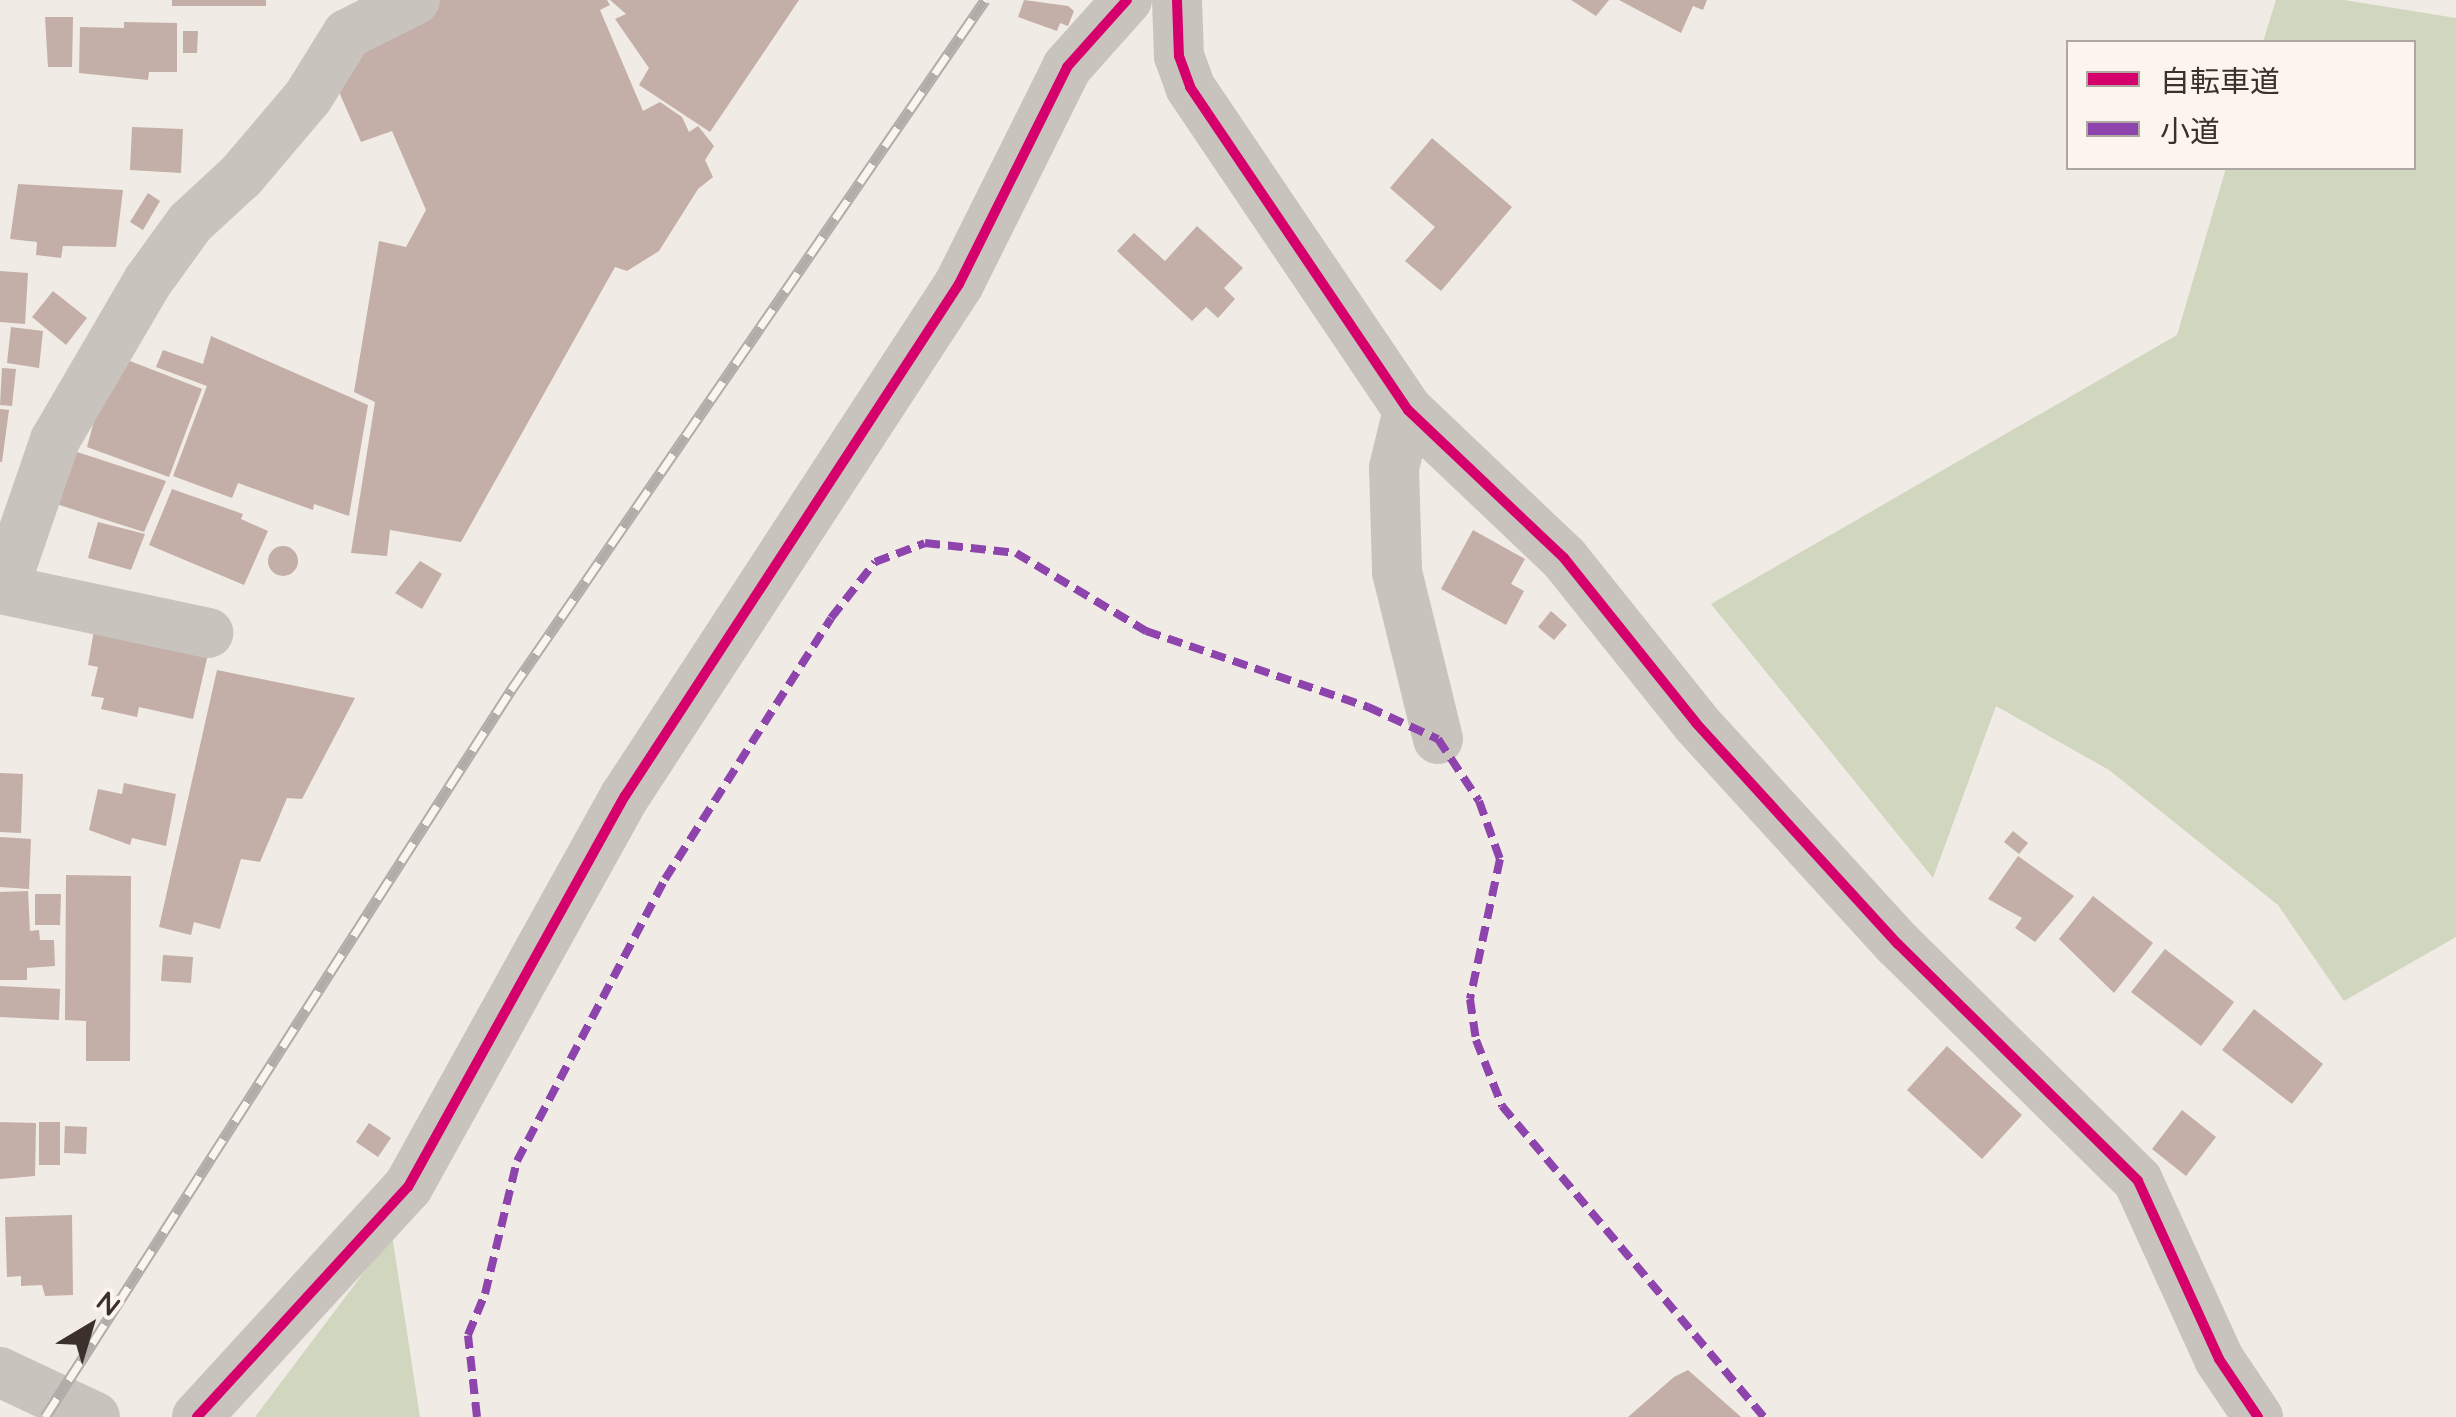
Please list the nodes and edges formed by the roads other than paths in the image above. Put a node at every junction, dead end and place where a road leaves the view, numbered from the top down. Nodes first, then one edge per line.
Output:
1 (415, 0) edge
2 (1128, 0) edge
3 (1177, 0) edge
4 (1408, 410) junction
5 (2, 588) edge
6 (208, 633) dead end
7 (1438, 739) dead end
8 (0, 1372) edge
9 (95, 1417) edge
10 (197, 1417) edge
11 (2258, 1417) edge

1 - 5 street
2 - 10 street
3 - 4 street
4 - 7 street
4 - 11 street
5 - 6 street
8 - 9 street

